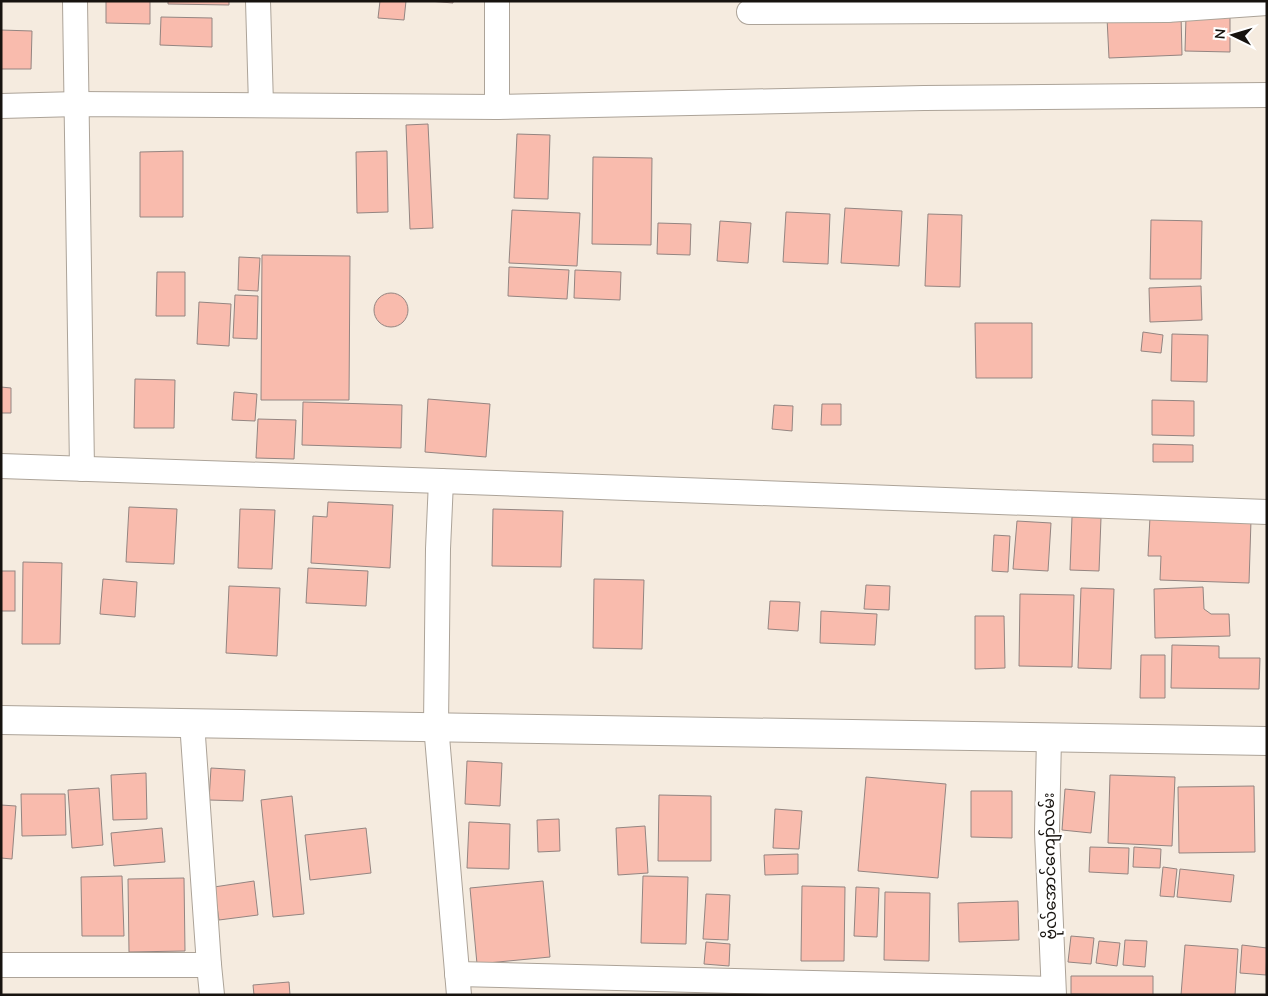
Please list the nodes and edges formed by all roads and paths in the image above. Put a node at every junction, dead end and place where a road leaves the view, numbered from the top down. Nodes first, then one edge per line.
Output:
1 (76, 1) edge
2 (258, 1) edge
3 (497, 1) edge
4 (1267, 3) edge
5 (1167, 6) edge
6 (750, 12) dead end
7 (1267, 95) edge
8 (78, 104) junction
9 (261, 105) junction
10 (1, 106) edge
11 (497, 107) junction
12 (1, 466) edge
13 (82, 469) junction
14 (442, 482) junction
15 (1267, 512) edge
16 (1, 720) edge
17 (192, 722) junction
18 (436, 726) junction
19 (1049, 737) junction
20 (1267, 740) edge
21 (1, 965) edge
22 (209, 965) junction
23 (458, 984) edge
24 (1054, 992) edge
25 (212, 995) edge

1 - 8 street
2 - 9 street
3 - 11 street
4 - 5 street
5 - 6 street
7 - 11 street
8 - 9 street
8 - 10 street
8 - 13 street
9 - 11 street
12 - 13 street
13 - 14 street
14 - 15 street
14 - 18 street
16 - 17 street
17 - 18 street
17 - 22 street
18 - 19 street
18 - 23 street
19 - 20 street
19 - 24 street, ဗိုလ်အောင်ကျော်လမ်း
21 - 22 street
22 - 25 street
23 - 24 street

